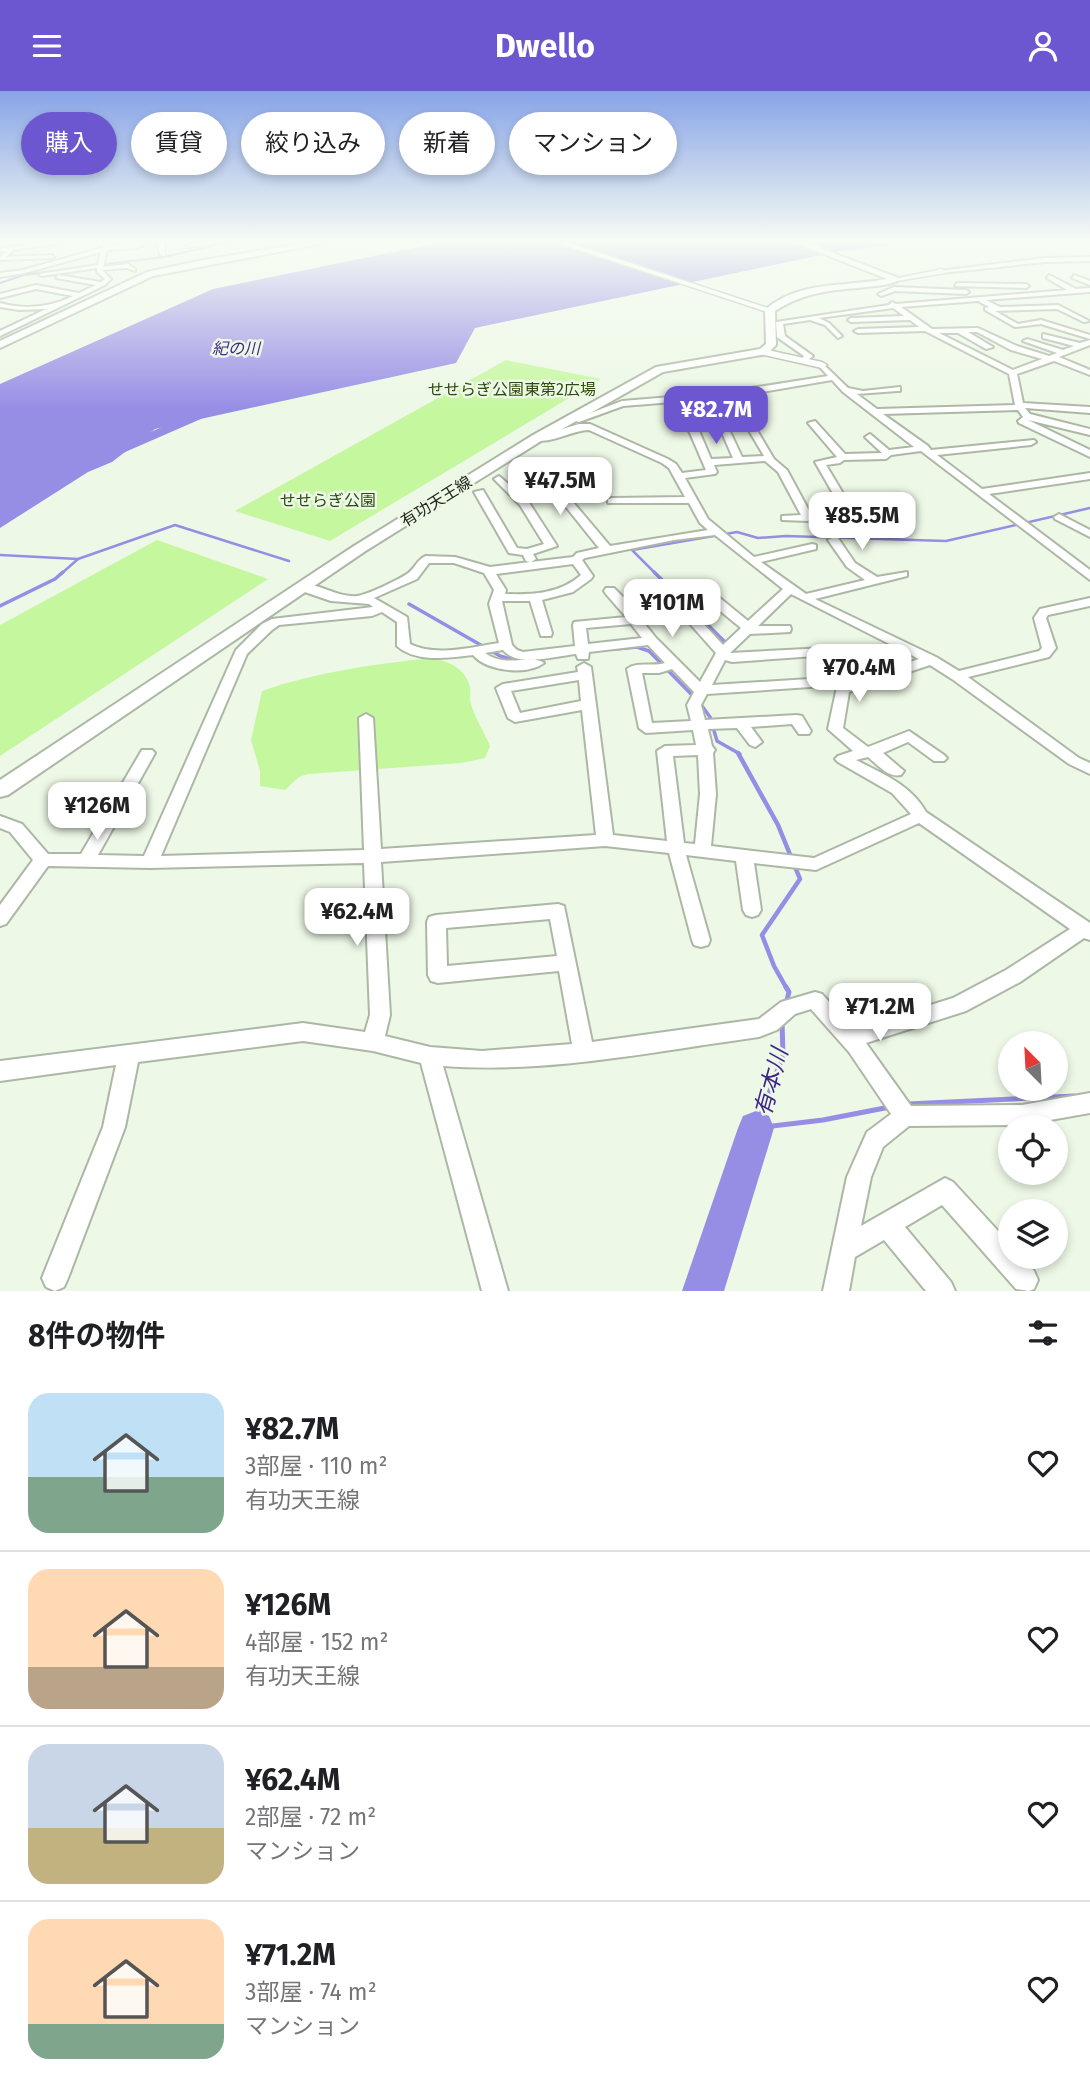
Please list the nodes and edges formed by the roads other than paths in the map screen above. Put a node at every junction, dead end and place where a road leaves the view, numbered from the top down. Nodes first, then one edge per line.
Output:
1 (71, 298) edge
2 (85, 298) edge
3 (87, 298) edge
4 (729, 298) edge
5 (792, 298) edge
6 (900, 298) dead end
7 (989, 298) edge
8 (979, 299) junction
9 (883, 300) junction
10 (962, 300) junction
11 (80, 301) junction
12 (874, 303) dead end
13 (0, 305) edge
14 (895, 306) junction
15 (56, 307) junction
16 (1014, 308) junction
17 (1036, 308) junction
18 (763, 309) junction
19 (999, 309) junction
20 (43, 315) junction
21 (810, 317) junction
22 (910, 318) junction
23 (1060, 319) dead end
24 (851, 320) dead end
25 (979, 320) dead end
26 (1086, 321) dead end
27 (1041, 322) junction
28 (0, 325) edge
29 (15, 326) junction
30 (1017, 326) junction
31 (1004, 327) dead end
32 (959, 328) junction
33 (927, 330) junction
34 (1090, 330) edge
35 (858, 331) dead end
36 (1073, 331) junction
37 (0, 334) edge
38 (1046, 336) dead end
39 (838, 337) dead end
40 (1090, 337) edge
41 (12, 339) junction
42 (1012, 339) dead end
43 (1027, 341) dead end
44 (1086, 344) edge
45 (0, 345) edge
46 (989, 347) dead end
47 (763, 352) junction
48 (1065, 353) junction
49 (1053, 358) junction
50 (804, 361) junction
51 (822, 365) joint
52 (1090, 365) edge
53 (1075, 366) junction
54 (1013, 373) junction
55 (1090, 373) edge
56 (833, 378) junction
57 (897, 389) dead end
58 (846, 390) junction
59 (877, 397) dead end
60 (675, 399) junction
61 (1020, 406) junction
62 (1090, 410) edge
63 (893, 411) junction
64 (742, 412) dead end
65 (876, 412) junction
66 (1027, 416) junction
67 (720, 419) dead end
68 (576, 420) dead end
69 (812, 423) dead end
70 (1090, 432) edge
71 (870, 437) dead end
72 (537, 438) junction
73 (1031, 442) dead end
74 (928, 451) junction
75 (887, 453) junction
76 (1090, 454) edge
77 (842, 457) junction
78 (768, 460) junction
79 (739, 461) junction
80 (709, 463) junction
81 (537, 464) dead end
82 (677, 476) junction
83 (1090, 476) edge
84 (499, 479) dead end
85 (479, 492) dead end
86 (981, 492) junction
87 (690, 500) junction
88 (612, 501) dead end
89 (1059, 517) dead end
90 (786, 519) dead end
91 (717, 534) junction
92 (1090, 534) edge
93 (862, 535) dead end
94 (834, 540) dead end
95 (812, 547) dead end
96 (607, 550) junction
97 (527, 552) junction
98 (576, 560) junction
99 (752, 561) junction
100 (533, 565) junction
101 (489, 571) junction
102 (904, 574) dead end
103 (1090, 576) edge
104 (875, 581) junction
105 (303, 587) junction
106 (701, 588) dead end
107 (790, 589) junction
108 (610, 591) dead end
109 (663, 592) dead end
110 (534, 596) junction
111 (497, 597) junction
112 (361, 599) junction
113 (804, 599) junction
114 (620, 601) junction
115 (1090, 602) edge
116 (382, 608) junction
117 (687, 613) dead end
118 (634, 619) junction
119 (747, 628) junction
120 (785, 628) dead end
121 (546, 633) dead end
122 (651, 641) junction
123 (501, 646) junction
124 (477, 649) junction
125 (727, 652) junction
126 (825, 652) dead end
127 (582, 653) junction
128 (931, 660) junction
129 (667, 666) junction
130 (585, 675) junction
131 (957, 676) junction
132 (825, 682) dead end
133 (702, 694) junction
134 (589, 705) junction
135 (366, 718) dead end
136 (741, 723) junction
137 (708, 725) junction
138 (804, 731) dead end
139 (755, 742) dead end
140 (707, 750) junction
141 (868, 752) junction
142 (147, 754) dead end
143 (939, 758) dead end
144 (1090, 769) edge
145 (896, 771) dead end
146 (0, 790) edge
147 (920, 816) junction
148 (0, 822) edge
149 (605, 840) junction
150 (676, 849) junction
151 (702, 852) junction
152 (744, 856) junction
153 (372, 857) junction
154 (43, 860) junction
155 (86, 861) junction
156 (150, 862) junction
157 (751, 910) dead end
158 (0, 919) edge
159 (1087, 931) edge
160 (701, 940) dead end
161 (567, 963) junction
162 (850, 1039) junction
163 (373, 1042) junction
164 (584, 1052) junction
165 (129, 1055) junction
166 (430, 1056) junction
167 (0, 1071) edge
168 (1090, 1103) edge
169 (905, 1116) junction
170 (887, 1224) junction
171 (844, 1250) junction
172 (55, 1278) dead end
173 (1025, 1280) dead end
174 (495, 1291) edge
175 (836, 1291) edge
176 (942, 1291) edge

1 - 11 street
2 - 11 street
3 - 11 main road
4 - 18 street
5 - 18 main road
6 - 10 street
7 - 8 street
8 - 10 street
8 - 19 street
9 - 12 street
9 - 14 street
9 - 21 street
10 - 14 street
11 - 15 street
11 - 20 street
11 - 41 main road
13 - 15 street
14 - 22 street
15 - 20 street
16 - 17 street
16 - 19 street
16 - 27 street
17 - 23 street
17 - 26 street
18 - 47 main road
19 - 30 street
20 - 29 street
20 - 41 street
21 - 39 street
21 - 50 street
22 - 24 street
22 - 33 street
25 - 42 street
27 - 30 street
27 - 36 street
28 - 29 street
29 - 37 street
30 - 31 street
32 - 33 street
32 - 46 street
32 - 49 street
33 - 35 street
33 - 54 street
34 - 36 street
36 - 40 street
38 - 44 street
41 - 45 main road
43 - 48 street
44 - 48 street
47 - 50 street
47 - 72 main road, 有功天王線
48 - 49 street
49 - 53 street
49 - 54 street
50 - 51 street
51 - 56 street
52 - 53 street
53 - 55 street
54 - 61 street
56 - 58 street
56 - 60 street
57 - 58 street
58 - 65 street
59 - 63 street
60 - 68 street
60 - 80 street
61 - 62 street
61 - 63 street
61 - 66 street
63 - 65 street
64 - 78 street
65 - 74 street
66 - 70 street
66 - 76 street
67 - 79 street
69 - 77 street
71 - 75 street
72 - 82 street
72 - 105 main road, 有功天王線
73 - 74 street
74 - 75 street
74 - 86 street
75 - 77 street
77 - 93 street
78 - 79 street
78 - 90 street
79 - 80 street
80 - 82 street
81 - 96 street
82 - 87 street
83 - 86 street
84 - 97 street
85 - 97 street
86 - 103 street
87 - 88 street
87 - 91 street
89 - 92 street
91 - 96 street
91 - 99 street
94 - 104 street
95 - 99 street
96 - 98 street
97 - 100 street
98 - 100 street
98 - 110 street
99 - 107 street
100 - 101 street
101 - 111 street
101 - 112 street
102 - 104 street
104 - 113 street
105 - 112 street
105 - 146 main road, 有功天王線
106 - 119 street
107 - 113 street
107 - 119 street
108 - 114 street
109 - 114 street
110 - 111 street
110 - 121 street
111 - 123 street
112 - 116 street
113 - 128 street
114 - 118 street
115 - 131 street
116 - 124 street
116 - 156 street
117 - 125 street
118 - 122 street
118 - 127 street
119 - 120 street
119 - 125 street
122 - 127 street
122 - 129 street
123 - 124 street
123 - 127 street
124 - 127 street
125 - 126 street
125 - 133 street
127 - 130 street
128 - 131 street
128 - 141 street
129 - 133 street
129 - 137 street
130 - 134 street
130 - 134 street
131 - 144 street
132 - 133 street
133 - 137 street
134 - 149 street
135 - 153 street
136 - 137 street
136 - 138 street
136 - 139 street
137 - 140 street
140 - 150 street
140 - 151 street
141 - 143 street
141 - 145 street
141 - 147 street
142 - 155 street
147 - 152 street
147 - 159 street
148 - 154 street
149 - 150 street
149 - 153 street
150 - 151 street
150 - 160 street
151 - 152 street
152 - 157 street
153 - 156 street
153 - 163 street
154 - 155 street
154 - 158 street
155 - 156 street
159 - 162 street
161 - 161 street
161 - 164 street
162 - 164 street
162 - 169 street
163 - 165 street
163 - 166 street
164 - 166 street
165 - 167 street
165 - 172 street
166 - 174 street
168 - 169 street
169 - 171 street
170 - 171 street
170 - 173 street
170 - 176 street
171 - 175 street

